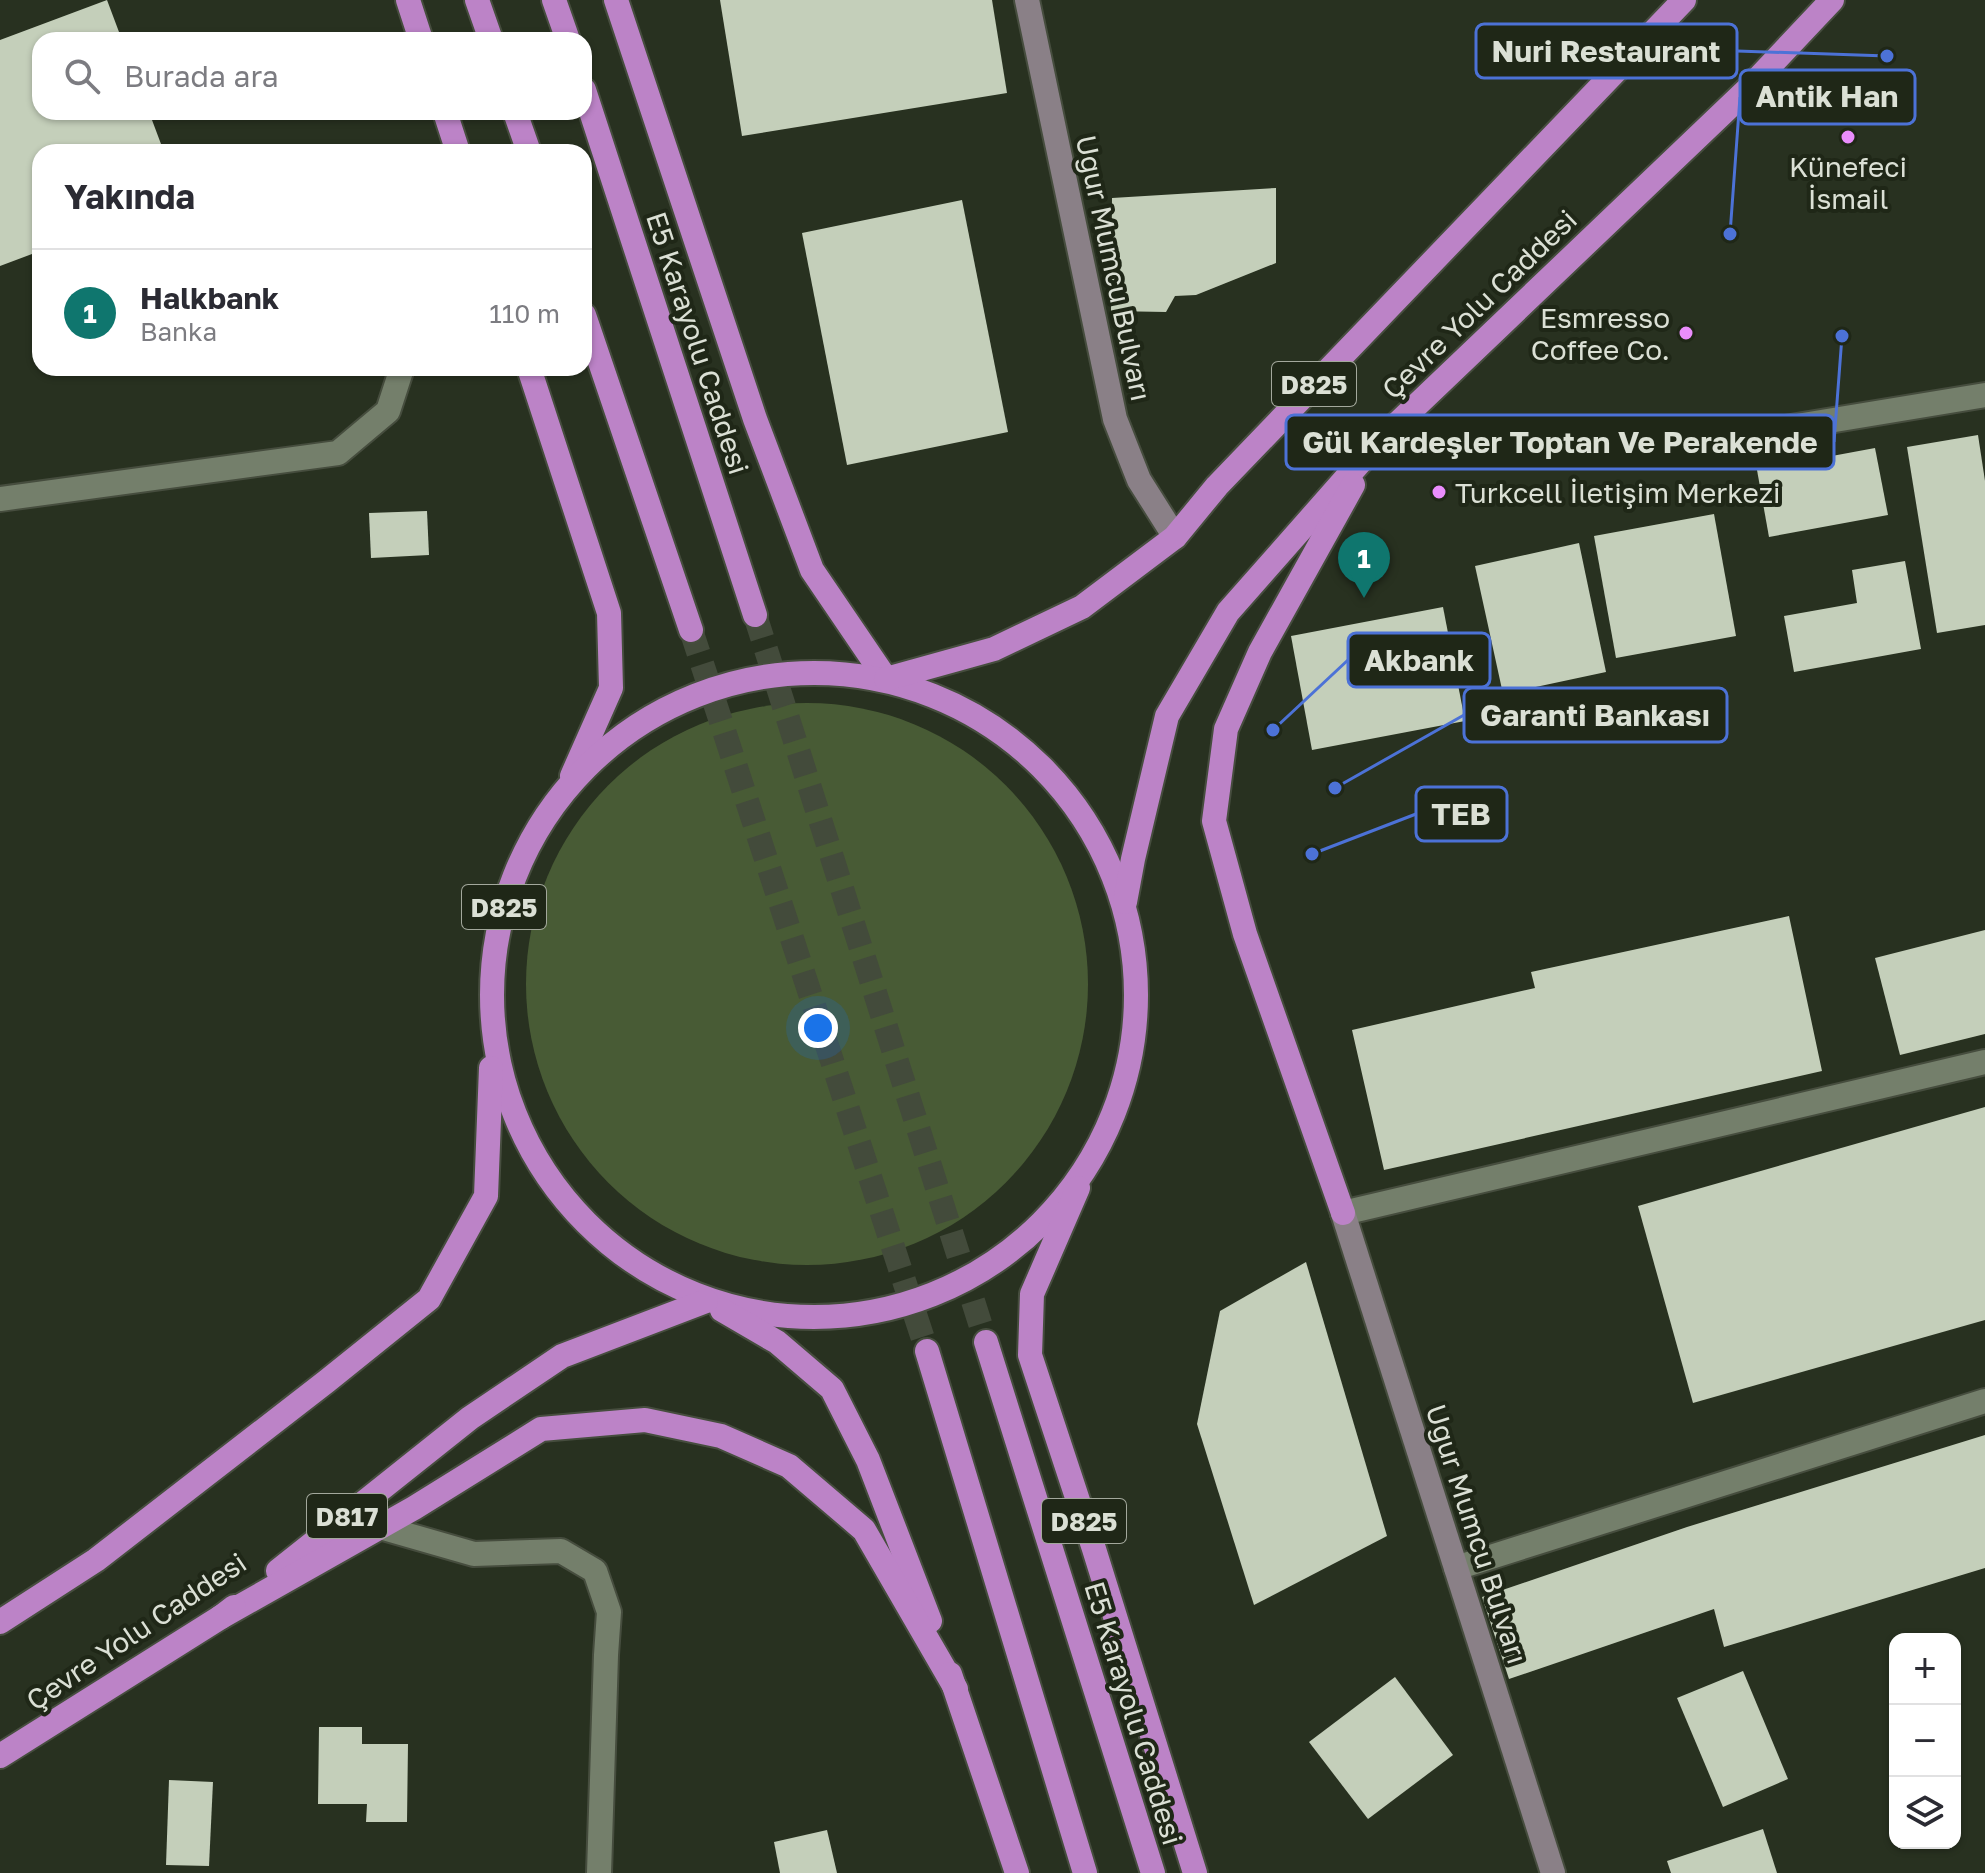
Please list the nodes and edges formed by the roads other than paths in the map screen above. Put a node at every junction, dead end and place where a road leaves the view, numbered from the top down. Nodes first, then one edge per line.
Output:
1 (408, 0) edge
2 (477, 0) edge
3 (554, 0) edge
4 (616, 0) edge
5 (1027, 0) edge
6 (1684, 0) edge
7 (1832, 0) edge
8 (418, 32) edge
9 (488, 32) edge
10 (565, 32) edge
11 (592, 115) edge
12 (448, 120) edge
13 (518, 120) edge
14 (455, 144) edge
15 (526, 144) edge
16 (592, 339) edge
17 (399, 376) edge
18 (532, 376) edge
19 (1985, 395) edge
20 (1377, 443) junction
21 (1671, 447) dead end
22 (0, 499) edge
23 (1175, 537) junction
24 (755, 615) tunnel mouth
25 (691, 630) tunnel mouth
26 (886, 679) junction
27 (565, 790) junction
28 (1125, 902) junction
29 (493, 1029) junction
30 (1985, 1062) edge
31 (1086, 1172) junction
32 (1343, 1213) junction
33 (706, 1301) junction
34 (986, 1342) tunnel mouth
35 (927, 1351) tunnel mouth
36 (1985, 1401) edge
37 (380, 1527) junction
38 (1456, 1568) junction
39 (221, 1617) junction
40 (0, 1622) edge
41 (956, 1689) junction
42 (0, 1756) edge
43 (599, 1873) edge
44 (1017, 1873) edge
45 (1085, 1873) edge
46 (1153, 1873) edge
47 (1195, 1873) edge
48 (1553, 1873) edge

1 - 8 highway
2 - 9 highway
3 - 10 highway
4 - 26 highway
5 - 23 street, Uğur Mumcu Bulvarı
6 - 23 highway, Çevre Yolu Caddesi / D825
7 - 20 highway, Çevre Yolu Caddesi / D825
11 - 24 highway, E5 Karayolu Caddesi
12 - 14 highway
13 - 15 highway
16 - 25 highway
17 - 22 street
18 - 27 highway
19 - 21 street
20 - 28 highway, Çevre Yolu Caddesi / D825
20 - 32 highway
23 - 26 highway, Çevre Yolu Caddesi / D825
26 - 27 highway, D825
26 - 28 highway
27 - 29 highway, D825
28 - 31 highway, D825
29 - 33 highway, D825
29 - 40 highway
30 - 32 street
31 - 33 highway
31 - 47 highway, D825
32 - 38 street, Uğur Mumcu Bulvarı
33 - 39 highway, Çevre Yolu Caddesi / D817
33 - 41 highway, D825
34 - 46 highway, E5 Karayolu Caddesi
35 - 45 highway
36 - 38 street
37 - 39 highway
37 - 41 highway
37 - 43 street
38 - 48 street, Uğur Mumcu Bulvarı
39 - 42 highway, Çevre Yolu Caddesi / D817
41 - 44 highway, D825

